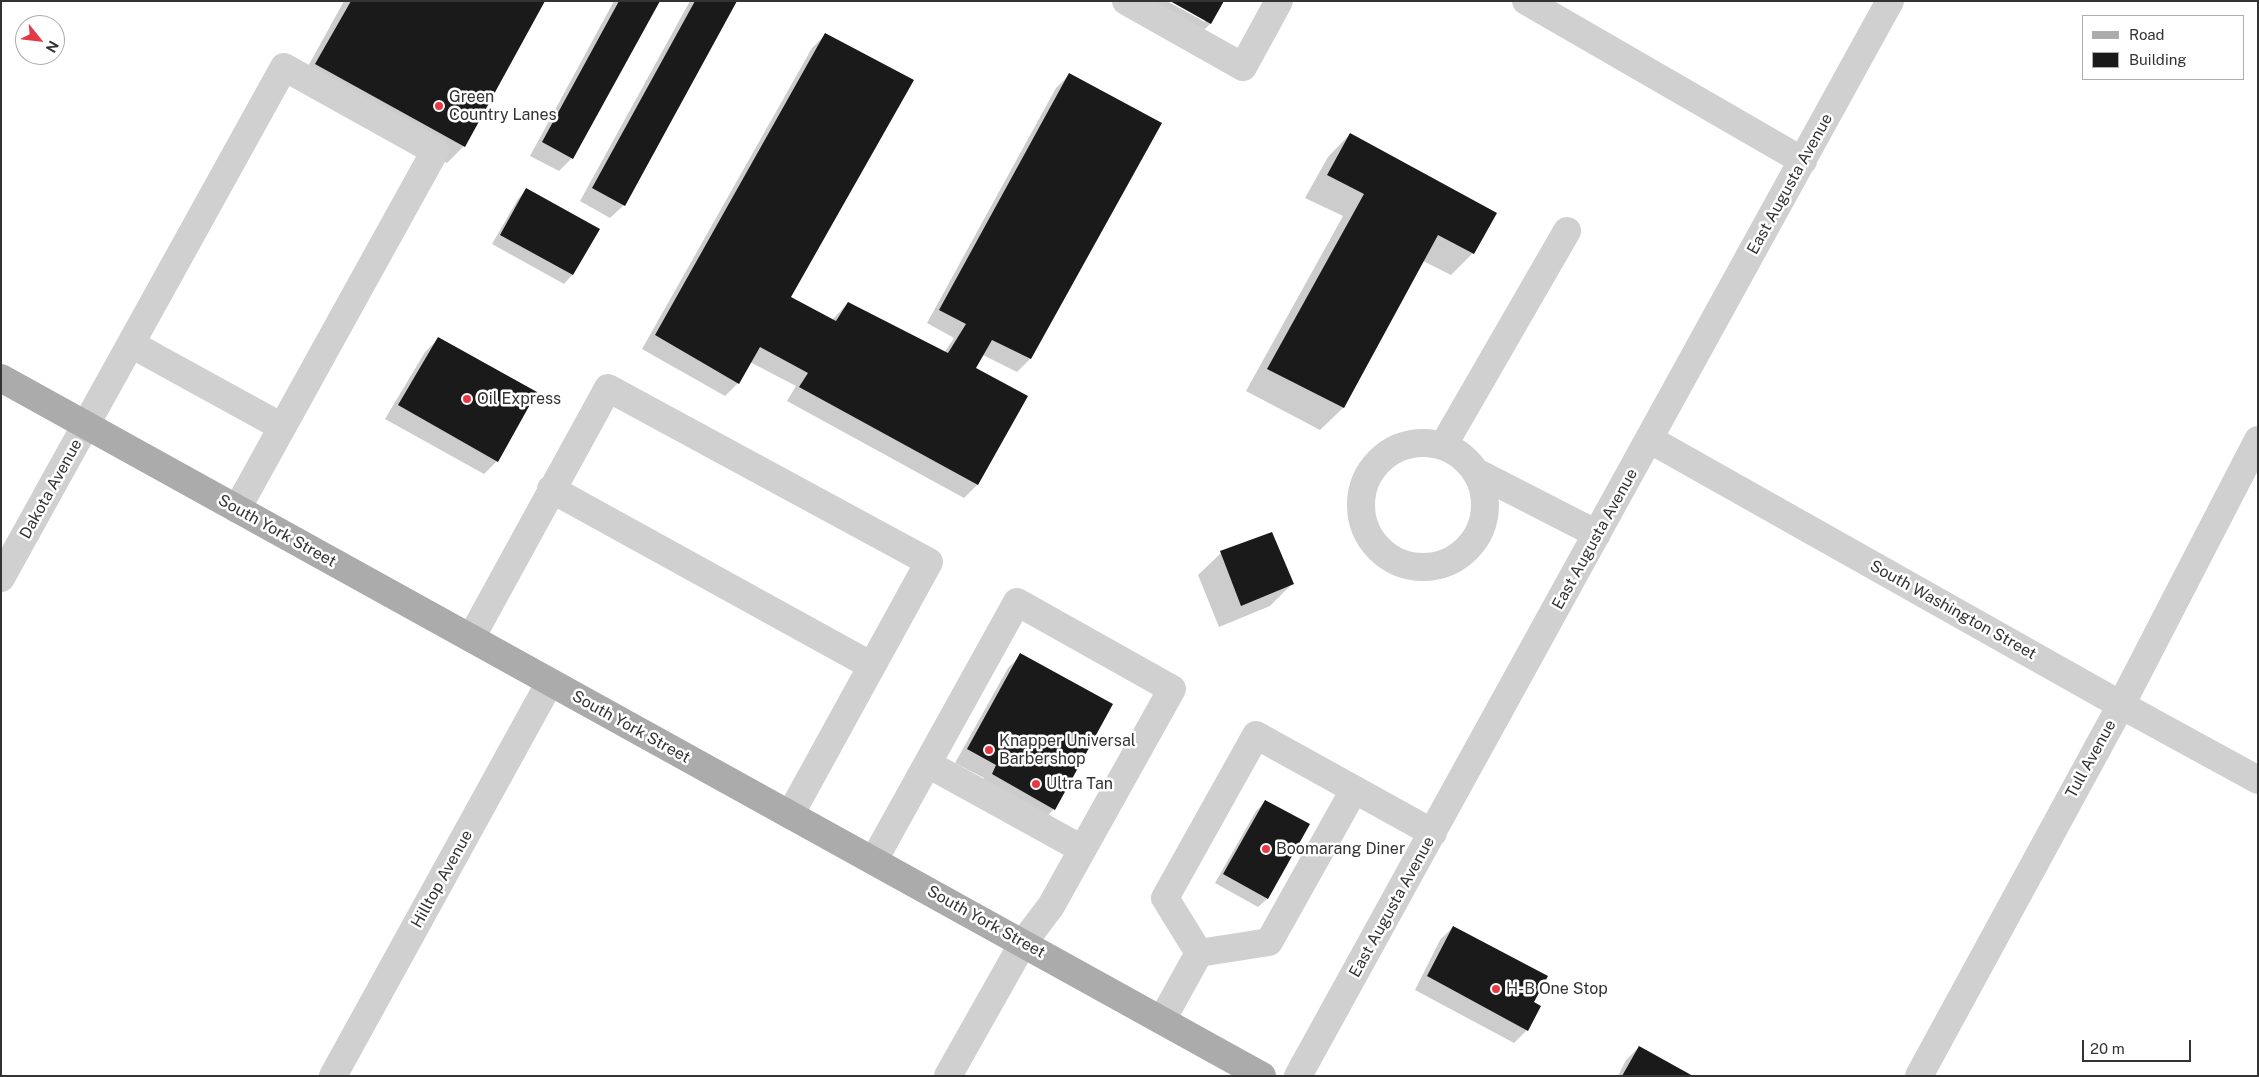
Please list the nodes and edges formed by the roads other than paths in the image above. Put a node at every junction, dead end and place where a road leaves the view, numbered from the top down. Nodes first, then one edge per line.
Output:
1 (1126, 1) edge
2 (1279, 1) edge
3 (1526, 1) edge
4 (1890, 1) edge
5 (1803, 160) junction
6 (1567, 231) dead end
7 (130, 344) junction
8 (1, 378) edge
9 (86, 426) junction
10 (282, 427) junction
11 (1649, 439) junction
12 (2258, 440) edge
13 (1443, 446) junction
14 (1476, 472) junction
15 (551, 489) junction
16 (237, 509) junction
17 (1597, 534) junction
18 (1, 578) edge
19 (471, 638) junction
20 (872, 666) junction
21 (550, 682) junction
22 (2121, 705) junction
23 (928, 764) junction
24 (2258, 780) edge
25 (1354, 790) junction
26 (790, 815) junction
27 (1433, 833) junction
28 (1082, 850) junction
29 (874, 860) junction
30 (1023, 943) junction
31 (1199, 953) junction
32 (1162, 1020) junction
33 (333, 1076) edge
34 (948, 1076) edge
35 (1262, 1076) edge
36 (1298, 1076) edge
37 (1919, 1076) edge

1 - 2 street
3 - 5 street
4 - 5 street, East Augusta Avenue
5 - 11 street, East Augusta Avenue
6 - 13 street
7 - 9 street, Dakota Avenue
7 - 10 street
7 - 10 street, Dakota Avenue
8 - 9 main road, South York Street
9 - 16 main road, South York Street
9 - 18 street, Dakota Avenue
10 - 16 street
11 - 17 street, East Augusta Avenue
11 - 22 street, South Washington Street
12 - 22 street, Tull Avenue
13 - 14 street
13 - 14 street
14 - 17 street
15 - 19 street
15 - 20 street
15 - 20 street
16 - 19 main road, South York Street
17 - 27 street, East Augusta Avenue
19 - 21 main road, South York Street
20 - 26 street
21 - 26 main road, South York Street
21 - 33 street, Hilltop Avenue
22 - 24 street, South Washington Street
22 - 37 street, Tull Avenue
23 - 28 street
23 - 28 street
23 - 29 street
25 - 27 street
25 - 31 street
25 - 31 street
26 - 29 main road, South York Street
27 - 36 street, East Augusta Avenue
28 - 30 street
29 - 30 main road, South York Street
30 - 32 main road, South York Street
30 - 34 street
31 - 32 street
32 - 35 main road, South York Street

